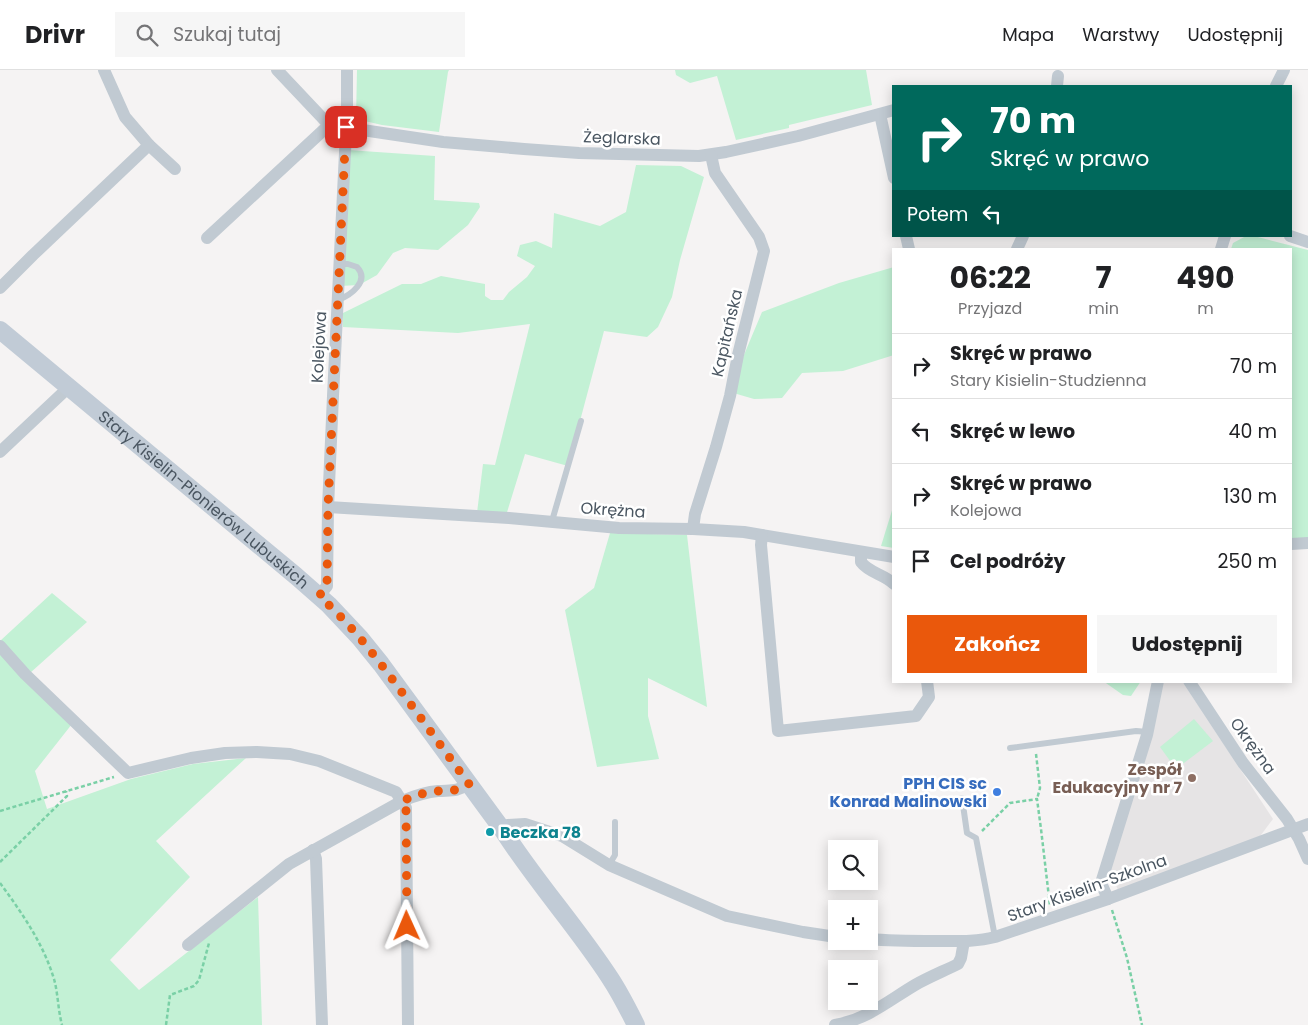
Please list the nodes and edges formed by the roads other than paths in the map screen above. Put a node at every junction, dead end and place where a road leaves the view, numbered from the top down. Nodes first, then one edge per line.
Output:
1 (104, 70) edge
2 (277, 70) edge
3 (347, 70) edge
4 (1284, 70) edge
5 (1276, 85) edge
6 (892, 111) edge
7 (880, 114) junction
8 (329, 125) junction
9 (346, 127) junction
10 (149, 145) junction
11 (711, 155) junction
12 (175, 168) dead end
13 (892, 169) edge
14 (1292, 237) edge
15 (207, 238) dead end
16 (1308, 242) edge
17 (339, 264) junction
18 (0, 288) edge
19 (338, 300) junction
20 (0, 330) edge
21 (69, 388) junction
22 (582, 421) dead end
23 (0, 452) edge
24 (328, 507) junction
25 (552, 521) junction
26 (693, 529) junction
27 (762, 535) junction
28 (1308, 542) edge
29 (1292, 544) edge
30 (861, 552) junction
31 (892, 557) edge
32 (892, 582) edge
33 (319, 596) junction
34 (0, 646) edge
35 (927, 683) edge
36 (1158, 683) edge
37 (1190, 683) edge
38 (1148, 732) junction
39 (1010, 748) dead end
40 (469, 784) junction
41 (962, 798) dead end
42 (402, 801) junction
43 (615, 822) dead end
44 (1308, 824) edge
45 (502, 829) junction
46 (1293, 829) junction
47 (313, 850) junction
48 (1308, 859) edge
49 (609, 865) junction
50 (1108, 899) junction
51 (828, 936) edge
52 (996, 938) junction
53 (878, 940) edge
54 (964, 941) junction
55 (188, 945) dead end
56 (322, 1025) edge
57 (408, 1025) edge
58 (636, 1025) edge
59 (836, 1025) edge

1 - 10 street
2 - 8 street
3 - 9 street, Kolejowa
4 - 5 street
6 - 7 street, Żeglarska
7 - 11 street, Żeglarska
7 - 13 street
8 - 9 street, Żeglarska
8 - 15 street
9 - 11 street, Żeglarska
9 - 17 street, Kolejowa
10 - 12 street
10 - 18 street
11 - 26 street, Kapitańska
14 - 16 street
17 - 19 street, Kolejowa
17 - 19 lane
19 - 24 street, Kolejowa
20 - 21 street, Stary Kisielin-Pionierów Lubuskich
21 - 23 street
21 - 33 street, Stary Kisielin-Pionierów Lubuskich
22 - 25 lane
24 - 25 street, Okrężna
24 - 33 street, Kolejowa
25 - 26 street, Okrężna
26 - 27 street, Okrężna
27 - 30 street, Okrężna
27 - 35 street
28 - 29 street
30 - 31 street, Okrężna
30 - 32 street
33 - 40 street, Stary Kisielin-Pionierów Lubuskich
34 - 42 street
36 - 38 street
37 - 46 street, Okrężna
38 - 39 lane
38 - 50 street
40 - 42 street
40 - 45 street, Stary Kisielin-Pionierów Lubuskich
41 - 52 lane
42 - 47 street
42 - 57 street
43 - 49 lane
44 - 46 street, Stary Kisielin-Szkolna
45 - 49 street
45 - 58 street, Stary Kisielin-Pionierów Lubuskich
46 - 48 street, Okrężna
46 - 50 street, Stary Kisielin-Szkolna
47 - 55 street
47 - 56 street
49 - 51 street
50 - 52 street, Stary Kisielin-Szkolna
52 - 54 street, Stary Kisielin-Szkolna
53 - 54 street, Stary Kisielin-Szkolna
54 - 59 street

